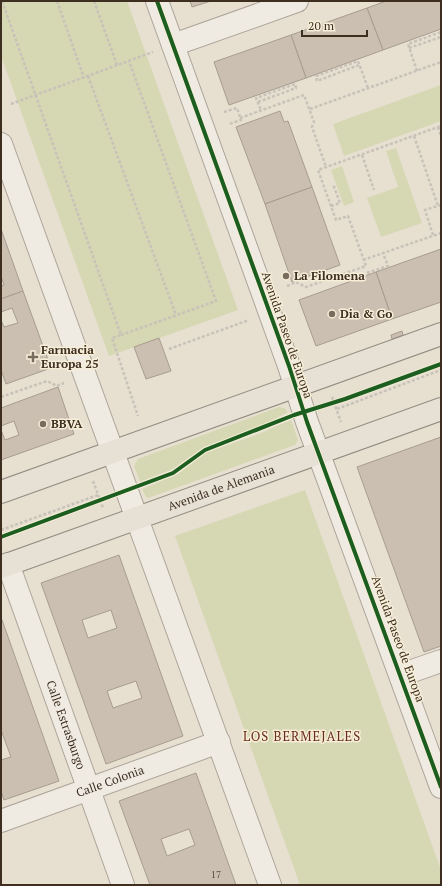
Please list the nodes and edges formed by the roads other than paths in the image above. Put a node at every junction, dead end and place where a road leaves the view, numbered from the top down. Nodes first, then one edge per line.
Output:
1 (157, 1) edge
2 (297, 1) edge
3 (163, 49) junction
4 (1, 144) edge
5 (441, 334) edge
6 (296, 386) junction
7 (441, 409) edge
8 (112, 452) junction
9 (318, 453) junction
10 (1, 492) edge
11 (138, 519) junction
12 (4, 566) edge
13 (441, 661) edge
14 (401, 675) junction
15 (219, 742) junction
16 (441, 787) edge
17 (88, 790) junction
18 (1, 821) edge
19 (123, 885) edge
20 (270, 885) edge

1 - 3 street, Avenida Paseo de Europa
2 - 3 street
3 - 6 street, Avenida Paseo de Europa
4 - 8 street
5 - 6 main road
6 - 8 main road
6 - 9 street, Avenida Paseo de Europa
7 - 9 main road, Avenida de Alemania
8 - 10 main road
8 - 11 street
9 - 11 main road, Avenida de Alemania
9 - 14 street, Avenida Paseo de Europa
11 - 12 main road, Avenida de Alemania
11 - 15 street
12 - 17 street, Calle Estrasburgo
13 - 14 street
14 - 16 street, Avenida Paseo de Europa
15 - 17 street, Calle Colonia
15 - 20 street
17 - 18 street, Calle Colonia
17 - 19 street, Calle Estrasburgo

